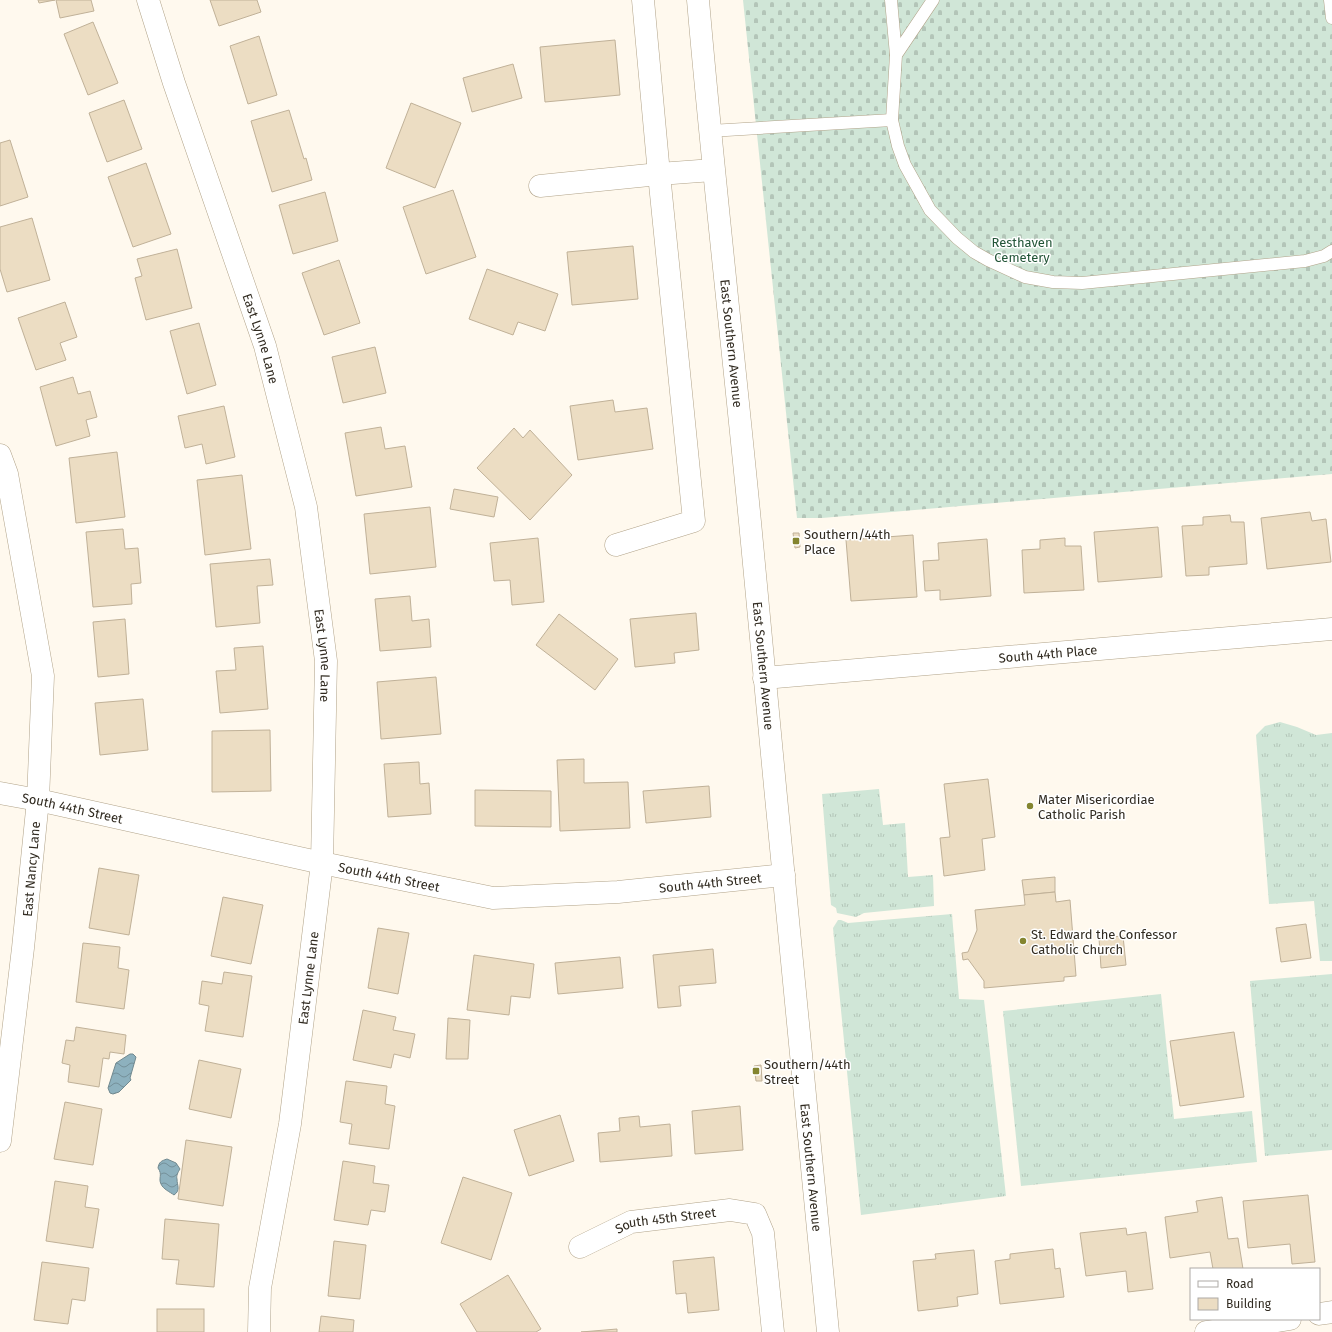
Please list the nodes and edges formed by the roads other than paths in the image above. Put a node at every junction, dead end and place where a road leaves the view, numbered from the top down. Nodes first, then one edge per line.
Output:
1 (148, 0) edge
2 (643, 0) edge
3 (698, 0) edge
4 (891, 0) edge
5 (933, 0) edge
6 (1330, 0) edge
7 (1332, 18) edge
8 (896, 55) junction
9 (892, 120) junction
10 (710, 131) junction
11 (713, 170) junction
12 (659, 174) junction
13 (540, 186) dead end
14 (1332, 251) edge
15 (0, 455) edge
16 (616, 545) dead end
17 (1332, 629) edge
18 (764, 678) junction
19 (0, 793) edge
20 (38, 800) junction
21 (322, 863) junction
22 (784, 875) junction
23 (0, 1141) edge
24 (580, 1247) dead end
25 (1332, 1312) edge
26 (1320, 1314) edge
27 (1284, 1320) edge
28 (259, 1332) edge
29 (773, 1332) edge
30 (828, 1332) edge
31 (1206, 1332) edge

1 - 21 street, East Lynne Lane
2 - 12 street
3 - 10 street, East Southern Avenue
4 - 8 lane
5 - 8 lane
6 - 7 lane
8 - 9 lane
9 - 10 lane
9 - 14 lane
10 - 11 street, East Southern Avenue
11 - 12 street
11 - 18 street, East Southern Avenue
12 - 13 street
12 - 16 street
15 - 20 street, East Nancy Lane
17 - 18 street, South 44th Place
18 - 22 street, East Southern Avenue
19 - 20 street, South 44th Street
20 - 21 street, South 44th Street
20 - 23 street, East Nancy Lane
21 - 22 street, South 44th Street
21 - 28 street, East Lynne Lane
22 - 30 street, East Southern Avenue
24 - 29 street, South 45th Street
25 - 26 street
27 - 31 street

